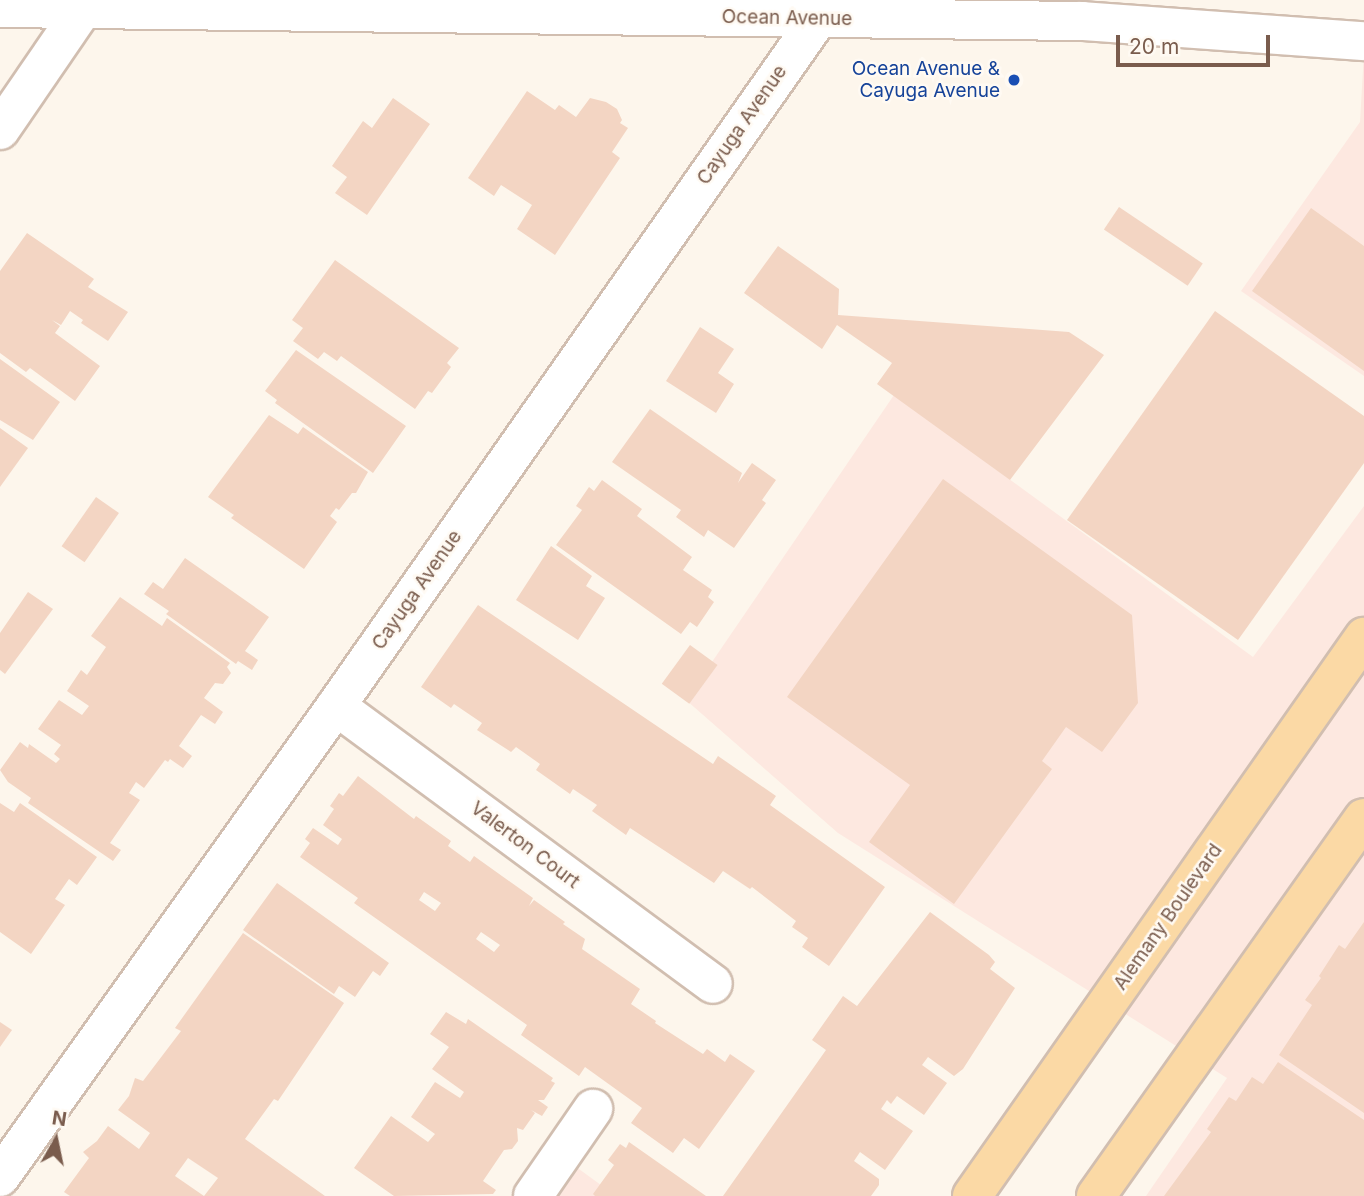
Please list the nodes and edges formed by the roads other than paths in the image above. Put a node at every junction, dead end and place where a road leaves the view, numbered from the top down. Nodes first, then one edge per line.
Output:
1 (0, 8) edge
2 (83, 9) junction
3 (824, 9) edge
4 (1071, 10) edge
5 (1364, 41) edge
6 (0, 130) edge
7 (1364, 637) edge
8 (337, 706) junction
9 (1364, 818) edge
10 (713, 985) dead end
11 (593, 1110) dead end
12 (0, 1177) edge
13 (533, 1196) edge
14 (972, 1196) edge
15 (1096, 1196) edge

1 - 2 street, Ocean Avenue
2 - 3 street, Ocean Avenue
2 - 6 street
3 - 4 street, Ocean Avenue
3 - 8 street, Cayuga Avenue
4 - 5 street, Ocean Avenue
7 - 14 main road, Alemany Boulevard
8 - 10 street, Valerton Court
8 - 12 street, Cayuga Avenue
9 - 15 main road
11 - 13 street

